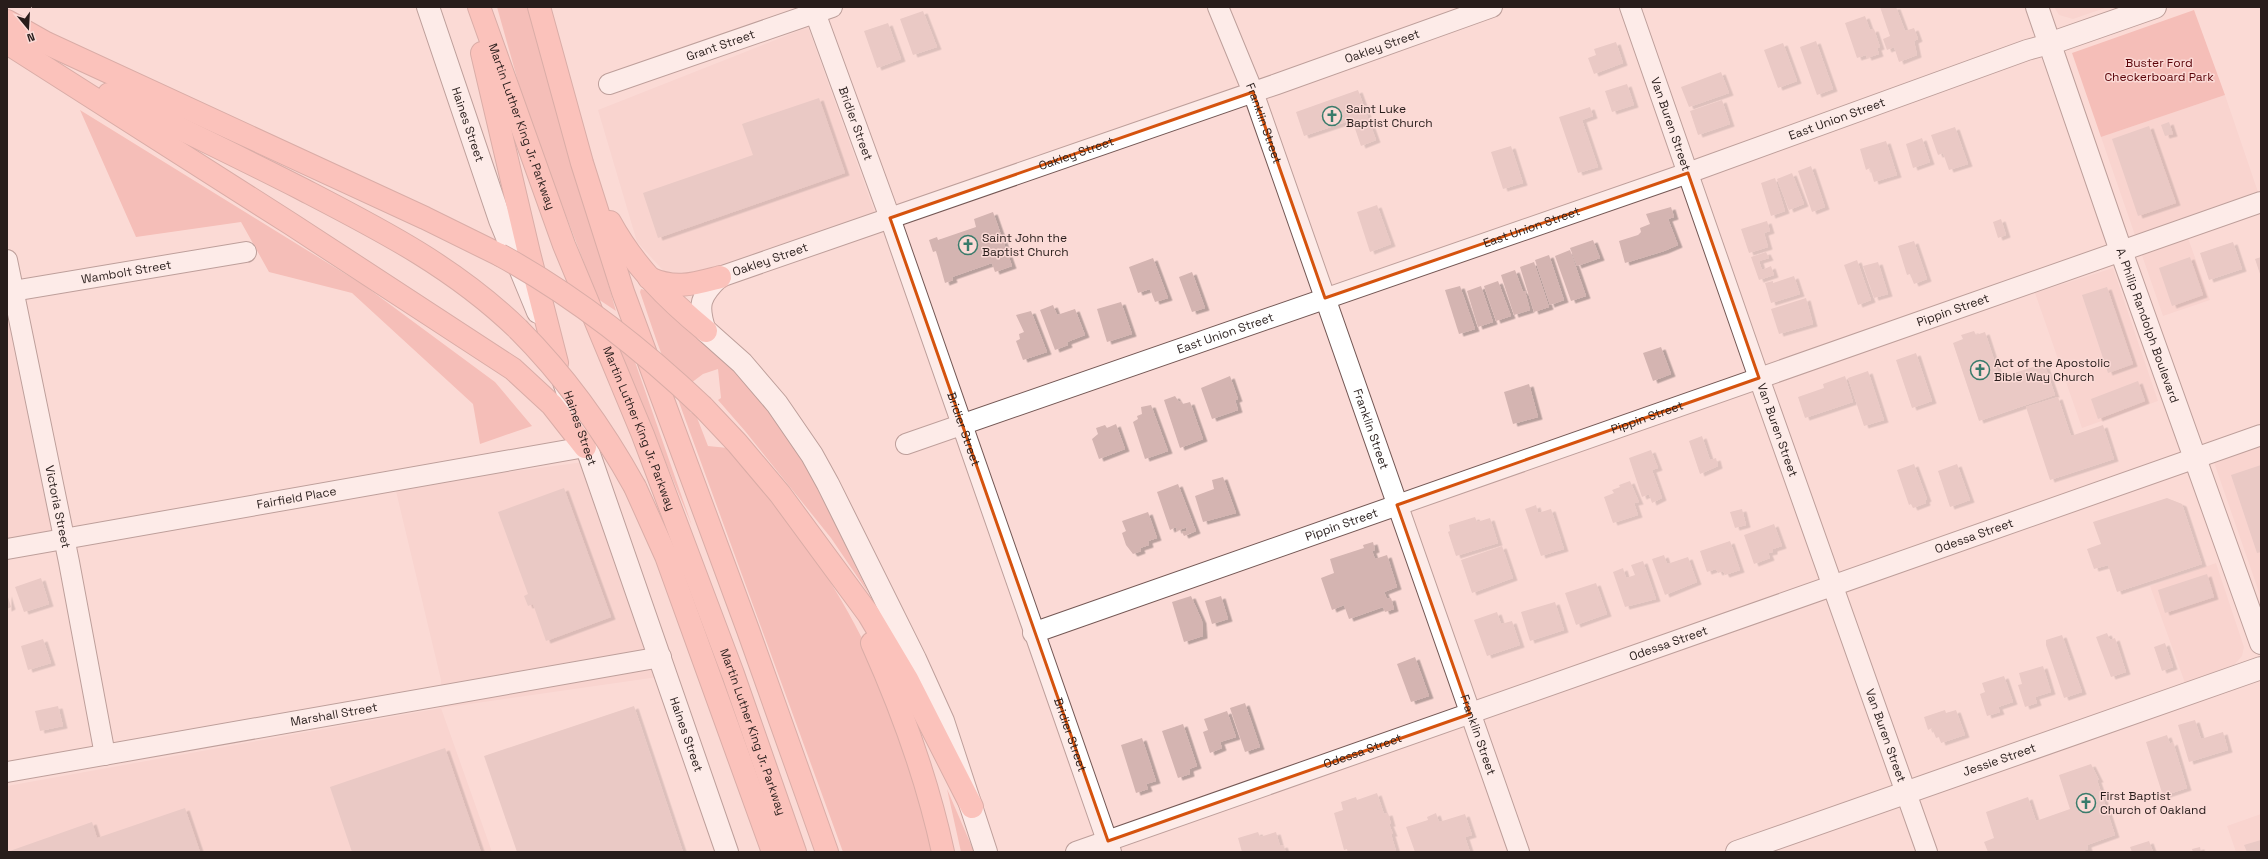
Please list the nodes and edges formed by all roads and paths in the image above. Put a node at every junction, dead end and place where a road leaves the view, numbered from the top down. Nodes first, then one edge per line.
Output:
1 (428, 7) edge
2 (471, 7) edge
3 (479, 7) edge
4 (539, 7) edge
5 (545, 7) edge
6 (1218, 7) edge
7 (1492, 7) edge
8 (1630, 7) edge
9 (2036, 7) edge
10 (2155, 7) edge
11 (820, 9) edge
12 (7, 21) edge
13 (549, 44) junction
14 (2049, 44) junction
15 (9, 45) edge
16 (609, 84) dead end
17 (1253, 92) junction
18 (582, 163) junction
19 (1688, 173) junction
20 (2261, 202) edge
21 (890, 218) junction
22 (2121, 251) junction
23 (246, 252) dead end
24 (7, 260) edge
25 (646, 276) junction
26 (720, 277) junction
27 (10, 291) edge
28 (1324, 298) junction
29 (706, 331) junction
30 (558, 363) junction
31 (1759, 378) junction
32 (962, 425) junction
33 (2261, 435) edge
34 (906, 444) dead end
35 (585, 447) junction
36 (2194, 459) junction
37 (1397, 505) junction
38 (811, 534) junction
39 (64, 540) junction
40 (7, 549) edge
41 (1832, 586) junction
42 (1033, 633) junction
43 (2261, 643) edge
44 (661, 657) junction
45 (2261, 668) edge
46 (1470, 714) junction
47 (104, 755) junction
48 (7, 772) edge
49 (1907, 792) junction
50 (972, 807) junction
51 (1110, 847) edge
52 (727, 852) edge
53 (773, 852) edge
54 (795, 852) edge
55 (827, 852) edge
56 (943, 852) edge
57 (986, 852) edge
58 (1076, 852) edge
59 (1519, 852) edge
60 (1737, 852) edge
61 (1927, 852) edge

1 - 30 street, Haines Street
2 - 30 highway
3 - 54 highway, Martin Luther King Jr. Parkway
4 - 13 highway
5 - 13 highway
6 - 17 street, Franklin Street
7 - 17 street, Oakley Street
8 - 19 street, Van Buren Street
9 - 14 street, A. Philip Randolph Boulevard
10 - 14 street, East Union Street
11 - 16 street, Grant Street
11 - 21 street, Bridier Street
12 - 38 highway, bridge
13 - 18 highway
14 - 19 street, East Union Street
14 - 22 street, A. Philip Randolph Boulevard
15 - 35 highway
15 - 53 highway, bridge
17 - 21 street, Oakley Street
17 - 28 street, Franklin Street
18 - 25 highway
18 - 55 highway
19 - 28 street, East Union Street
19 - 31 street, Van Buren Street
20 - 22 street, Pippin Street
21 - 26 street, Oakley Street
21 - 32 street, Bridier Street
22 - 31 street, Pippin Street
22 - 36 street, A. Philip Randolph Boulevard
23 - 27 street, Wambolt Street
24 - 27 street, Victoria Street
25 - 26 highway
25 - 29 highway
26 - 29 street, Oakley Street
27 - 39 street, Victoria Street
28 - 32 street, East Union Street
28 - 37 street, Franklin Street
29 - 50 street
30 - 35 street, Haines Street
31 - 37 street, Pippin Street
31 - 41 street, Van Buren Street
32 - 34 street, East Union Street
32 - 42 street, Bridier Street
33 - 36 street, Odessa Street
35 - 39 street, Fairfield Place
35 - 44 street, Haines Street
36 - 41 street, Odessa Street
36 - 43 street, A. Philip Randolph Boulevard
37 - 42 street, Pippin Street
37 - 46 street, Franklin Street
38 - 50 highway
38 - 56 highway
39 - 40 street, Fairfield Place
39 - 47 street, Victoria Street
41 - 46 street, Odessa Street
41 - 49 street, Van Buren Street
42 - 51 street, Bridier Street
44 - 47 street, Marshall Street
44 - 52 street, Haines Street
45 - 49 street, Jessie Street
46 - 51 street, Odessa Street
46 - 59 street, Franklin Street
47 - 48 street, Marshall Street
49 - 60 street, Jessie Street
49 - 61 street, Van Buren Street
50 - 57 street
51 - 58 street, Odessa Street

